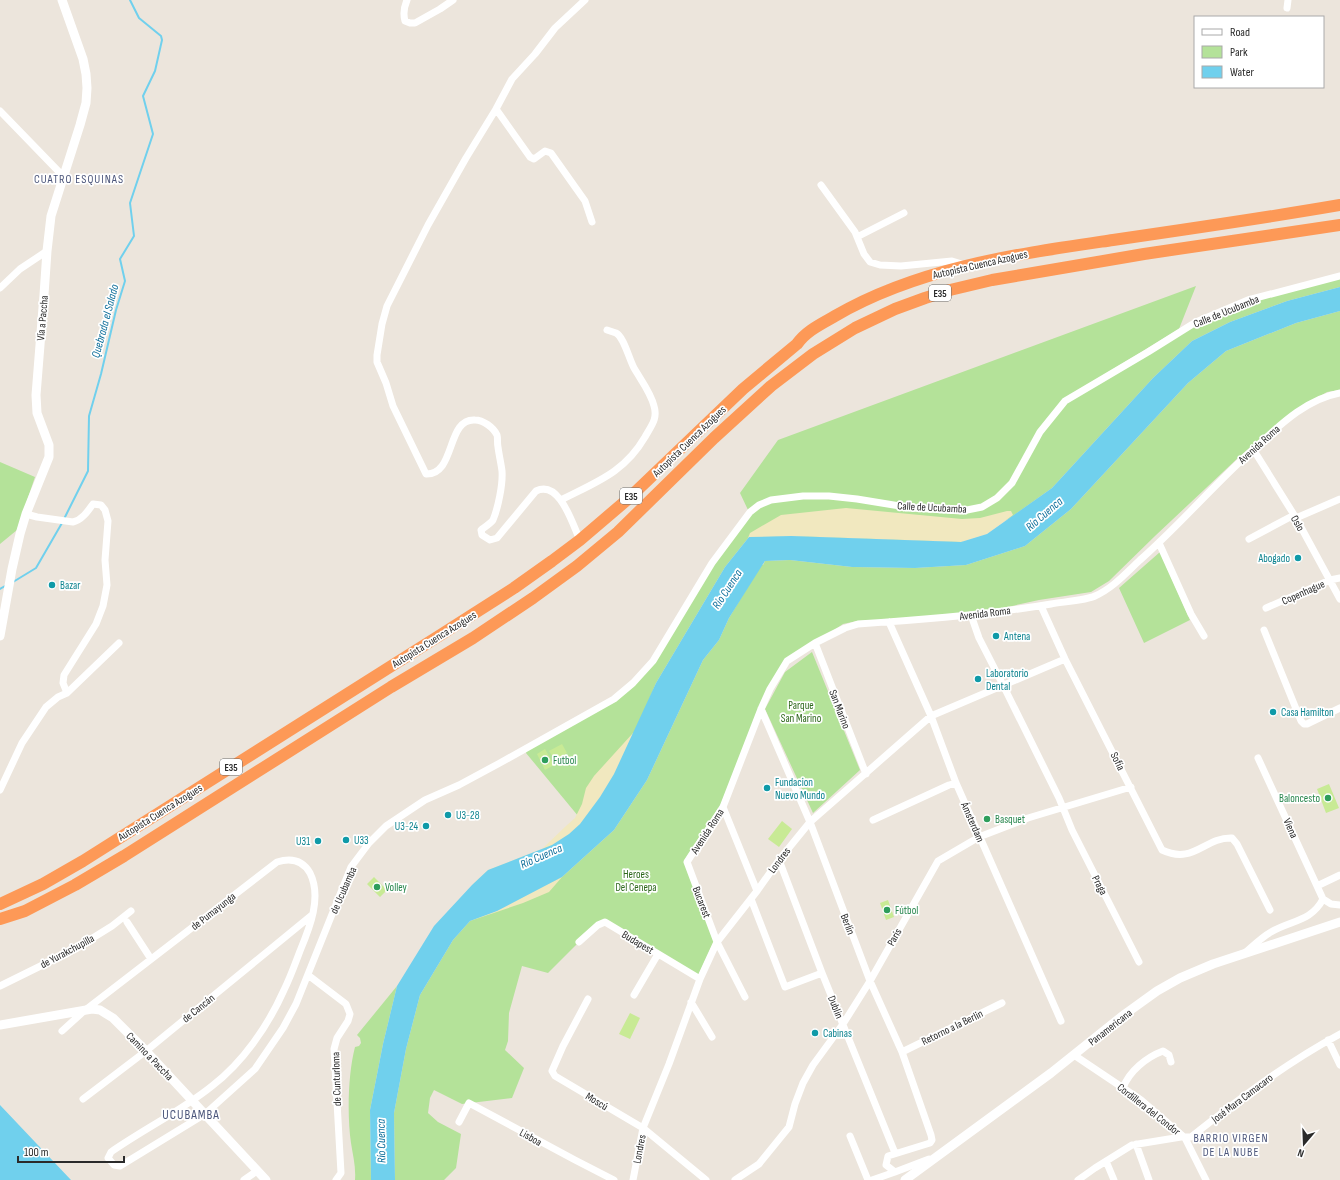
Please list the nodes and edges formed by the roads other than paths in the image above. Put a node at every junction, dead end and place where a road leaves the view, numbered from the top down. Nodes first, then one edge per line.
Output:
1 (62, 0) edge
2 (407, 0) edge
3 (453, 0) edge
4 (585, 0) edge
5 (1288, 0) edge
6 (1287, 8) dead end
7 (496, 109) junction
8 (0, 111) edge
9 (63, 176) junction
10 (820, 185) dead end
11 (1340, 205) edge
12 (904, 213) dead end
13 (592, 222) dead end
14 (1340, 225) edge
15 (857, 237) junction
16 (47, 251) junction
17 (967, 266) junction
18 (1340, 276) edge
19 (0, 288) edge
20 (607, 330) dead end
21 (1340, 393) edge
22 (1253, 449) junction
23 (1340, 499) edge
24 (561, 500) junction
25 (26, 514) junction
26 (1295, 517) junction
27 (1249, 539) dead end
28 (580, 540) junction
29 (1159, 543) junction
30 (1340, 578) edge
31 (1330, 580) junction
32 (1340, 599) edge
33 (1041, 606) junction
34 (1266, 608) dead end
35 (971, 615) junction
36 (889, 622) junction
37 (1264, 630) dead end
38 (0, 636) edge
39 (1204, 636) dead end
40 (119, 643) dead end
41 (815, 644) junction
42 (1065, 659) junction
43 (1003, 685) junction
44 (67, 693) junction
45 (614, 699) joint
46 (761, 709) junction
47 (1340, 709) edge
48 (931, 716) junction
49 (1258, 758) dead end
50 (866, 774) junction
51 (956, 783) junction
52 (1131, 787) junction
53 (0, 790) edge
54 (723, 807) junction
55 (1063, 807) junction
56 (873, 820) dead end
57 (810, 822) junction
58 (979, 836) junction
59 (779, 860) junction
60 (687, 862) joint
61 (1340, 875) edge
62 (1317, 886) junction
63 (757, 891) junction
64 (751, 899) junction
65 (1323, 899) junction
66 (0, 904) edge
67 (1340, 905) edge
68 (1270, 910) dead end
69 (25, 911) junction
70 (131, 911) dead end
71 (312, 915) junction
72 (0, 919) edge
73 (127, 922) dead end
74 (1340, 922) edge
75 (0, 929) edge
76 (579, 942) dead end
77 (718, 942) junction
78 (658, 954) junction
79 (1243, 954) junction
80 (151, 959) junction
81 (1139, 962) dead end
82 (822, 973) junction
83 (308, 975) junction
84 (700, 979) junction
85 (870, 981) junction
86 (0, 986) edge
87 (634, 995) dead end
88 (745, 997) dead end
89 (588, 999) dead end
90 (691, 1002) junction
91 (1002, 1003) dead end
92 (84, 1011) junction
93 (1061, 1021) dead end
94 (0, 1024) edge
95 (843, 1024) junction
96 (62, 1031) dead end
97 (1340, 1034) edge
98 (712, 1037) dead end
99 (1328, 1040) junction
100 (146, 1051) junction
101 (902, 1052) junction
102 (1074, 1055) junction
103 (1172, 1062) dead end
104 (1340, 1066) edge
105 (1123, 1088) junction
106 (83, 1099) dead end
107 (192, 1101) junction
108 (206, 1114) junction
109 (459, 1122) dead end
110 (643, 1128) junction
111 (850, 1136) dead end
112 (1185, 1138) junction
113 (1136, 1144) junction
114 (895, 1153) junction
115 (939, 1156) junction
116 (1106, 1161) junction
117 (257, 1171) junction
118 (895, 1172) junction
119 (244, 1180) edge
120 (266, 1180) edge
121 (336, 1180) edge
122 (614, 1180) edge
123 (633, 1180) edge
124 (706, 1180) edge
125 (734, 1180) edge
126 (868, 1180) edge
127 (872, 1180) edge
128 (905, 1180) edge
129 (1078, 1180) edge
130 (1114, 1180) edge
131 (1149, 1180) edge
132 (1206, 1180) edge

1 - 9 main road, Vía a Paccha
2 - 3 street
4 - 7 street
5 - 6 street
7 - 13 street
7 - 24 street
8 - 9 street
9 - 16 main road, Vía a Paccha
10 - 15 street
11 - 17 highway, Autopista Cuenca Azogues / E35
12 - 15 street
14 - 69 highway, Autopista Cuenca Azogues / E35
15 - 17 street
16 - 19 street
16 - 25 main road, Vía a Paccha
17 - 28 highway, Autopista Cuenca Azogues / E35
18 - 45 street, Calle de Ucubamba
20 - 24 street
21 - 22 street, Avenida Roma
22 - 26 street, Oslo
22 - 29 street, Avenida Roma
23 - 26 street
24 - 28 street
25 - 38 main road, Vía a Paccha
25 - 44 street
26 - 27 street
26 - 31 street, Oslo
28 - 66 highway, Autopista Cuenca Azogues / E35
29 - 33 street, Avenida Roma
29 - 39 street
30 - 31 street, Copenhague
31 - 32 street, Oslo
31 - 34 street, Copenhague
33 - 35 street, Avenida Roma
33 - 42 street, Sofía
35 - 36 street, Avenida Roma
35 - 43 street, Praga
36 - 41 street, Avenida Roma
36 - 48 street, Ámsterdam
37 - 47 street
40 - 44 street
41 - 46 street, Avenida Roma
41 - 50 street, San Marino
42 - 43 street, Londres
42 - 52 street, Sofía
43 - 48 street, Londres
43 - 55 street, Praga
44 - 53 street
45 - 83 street, de Ucubamba
46 - 54 street, Avenida Roma
46 - 57 street, Berlín
48 - 50 street, Londres
48 - 51 street, Ámsterdam
49 - 62 street, Viena
50 - 57 street, Londres
51 - 56 street
51 - 58 street, Ámsterdam
52 - 55 street, Paris
52 - 68 street, Sofía
54 - 60 street, Avenida Roma
54 - 63 street
55 - 58 street, Paris
55 - 81 street, Praga
57 - 59 street, Londres
57 - 85 street, Berlín
58 - 85 street, Paris
58 - 93 street, Ámsterdam
59 - 63 street, Londres
59 - 82 street, Dublin
60 - 77 street, Bucarest
61 - 62 street
62 - 65 street, Viena
63 - 64 street, Londres
64 - 77 street, Londres
64 - 82 street
65 - 67 street
65 - 79 street
69 - 72 highway, Autopista Cuenca Azogues / E35
69 - 75 highway
70 - 86 street, de Yurakchupilla
71 - 80 street, de Pumayunga
71 - 100 street, de Cancán
71 - 107 street, de Pumayunga
73 - 80 street
74 - 79 main road, Panamericana
76 - 78 street, Budapest
77 - 84 street, Londres
77 - 88 street, Bucarest
78 - 84 street, Budapest
78 - 87 street
79 - 102 main road, Panamericana
80 - 92 street, de Pumayunga
82 - 95 street, Dublin
83 - 108 street, de Ucubamba
83 - 121 street, de Cunturloma
84 - 90 street, Londres
85 - 95 street, Paris
85 - 101 street, Berlín
89 - 110 street, Moscú
90 - 98 street
90 - 110 street, Londres
91 - 101 street, Retorno a la Berlin
92 - 94 main road, Camino a Paccha
92 - 96 street, de Pumayunga
92 - 100 main road, Camino a Paccha
95 - 114 street, Dublin
95 - 125 street, Paris
97 - 99 street, José Mara Camacaro
99 - 104 street
99 - 112 street, José Mara Camacaro
100 - 106 street, de Cancán
100 - 107 main road, Camino a Paccha
101 - 114 street, Berlín
102 - 105 street, Cordillera del Condor
102 - 115 main road, Panamericana
103 - 105 street
105 - 112 street, Cordillera del Condor
107 - 108 main road, Camino a Paccha
107 - 108 street, de Ucubamba
108 - 117 main road, Camino a Paccha
109 - 122 street, Lisboa
110 - 123 street, Londres
110 - 124 street, Moscú
111 - 126 street
112 - 113 street, José Mara Camacaro
112 - 132 street, Cordillera del Condor
113 - 116 street, José Mara Camacaro
113 - 131 street
114 - 118 street
115 - 118 street
115 - 128 main road, Panamericana
116 - 129 street, José Mara Camacaro
116 - 130 street
117 - 119 street
117 - 120 main road, Camino a Paccha
118 - 127 street

